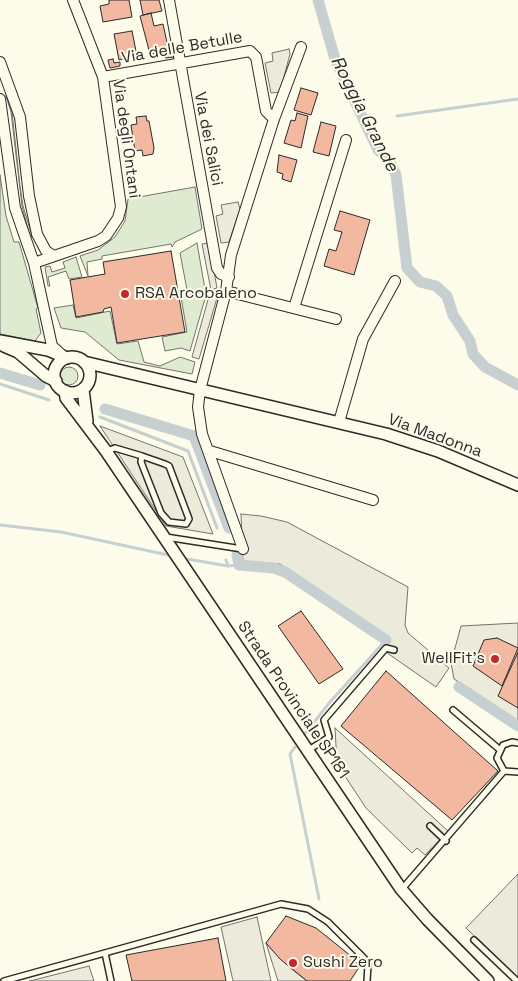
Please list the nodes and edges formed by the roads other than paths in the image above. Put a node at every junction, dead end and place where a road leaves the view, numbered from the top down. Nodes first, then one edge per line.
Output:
1 (73, 0) edge
2 (169, 0) edge
3 (301, 47) dead end
4 (0, 62) edge
5 (179, 63) junction
6 (103, 77) junction
7 (12, 91) junction
8 (0, 95) edge
9 (0, 99) edge
10 (274, 119) junction
11 (346, 140) dead end
12 (37, 234) junction
13 (29, 248) junction
14 (54, 256) junction
15 (34, 263) junction
16 (229, 277) junction
17 (395, 281) dead end
18 (226, 291) junction
19 (294, 308) junction
20 (336, 319) dead end
21 (50, 332) junction
22 (0, 341) edge
23 (0, 345) edge
24 (35, 347) junction
25 (67, 358) junction
26 (84, 362) junction
27 (124, 373) junction
28 (56, 381) junction
29 (86, 386) junction
30 (200, 390) junction
31 (65, 391) junction
32 (339, 422) junction
33 (88, 425) junction
34 (210, 451) junction
35 (106, 452) junction
36 (142, 456) junction
37 (518, 485) edge
38 (373, 500) dead end
39 (164, 537) junction
40 (243, 549) joint
41 (394, 650) dead end
42 (452, 710) dead end
43 (518, 743) edge
44 (499, 749) junction
45 (307, 752) junction
46 (504, 771) junction
47 (518, 772) edge
48 (430, 826) dead end
49 (446, 840) junction
50 (402, 889) junction
51 (474, 940) dead end
52 (105, 953) junction
53 (4, 981) edge
54 (111, 981) edge
55 (367, 981) edge
56 (488, 981) edge
57 (517, 981) edge

1 - 6 street, Via degli Ontani
2 - 5 street, Via dei Salici
3 - 10 street
4 - 7 street
5 - 6 street, Via delle Betulle
5 - 10 street, Via delle Betulle
5 - 16 street, Via dei Salici
6 - 14 street, Via degli Ontani
7 - 8 lane
7 - 12 street
9 - 13 street
10 - 16 street
11 - 19 street
12 - 13 street
12 - 14 street
13 - 15 street
14 - 15 street, Via degli Ontani
15 - 21 street
16 - 18 street
17 - 32 street
18 - 19 street
18 - 30 street
19 - 20 street
21 - 24 street
21 - 25 street
22 - 24 street
23 - 28 street
24 - 25 street
25 - 26 street
25 - 28 street
26 - 27 street, Via Madonna
26 - 29 street
27 - 29 street, Via Madonna
27 - 30 street, Via Madonna
28 - 31 street
29 - 31 street
29 - 33 street, Strada Provinciale SP181
30 - 32 street, Via Madonna
30 - 34 street
31 - 33 street, Strada Provinciale SP181
32 - 37 street, Via Madonna
33 - 35 street, Strada Provinciale SP181
34 - 38 street
34 - 40 street
35 - 36 lane
35 - 39 street, Strada Provinciale SP181
36 - 36 lane
39 - 40 lane
39 - 45 street, Strada Provinciale SP181
41 - 45 lane
42 - 44 lane
43 - 44 lane
44 - 46 lane
45 - 50 street, Strada Provinciale SP181
46 - 47 lane
46 - 49 lane
48 - 49 lane
49 - 50 lane
50 - 56 street, Strada Provinciale SP181
51 - 57 lane
52 - 53 lane
52 - 54 lane
52 - 55 lane

